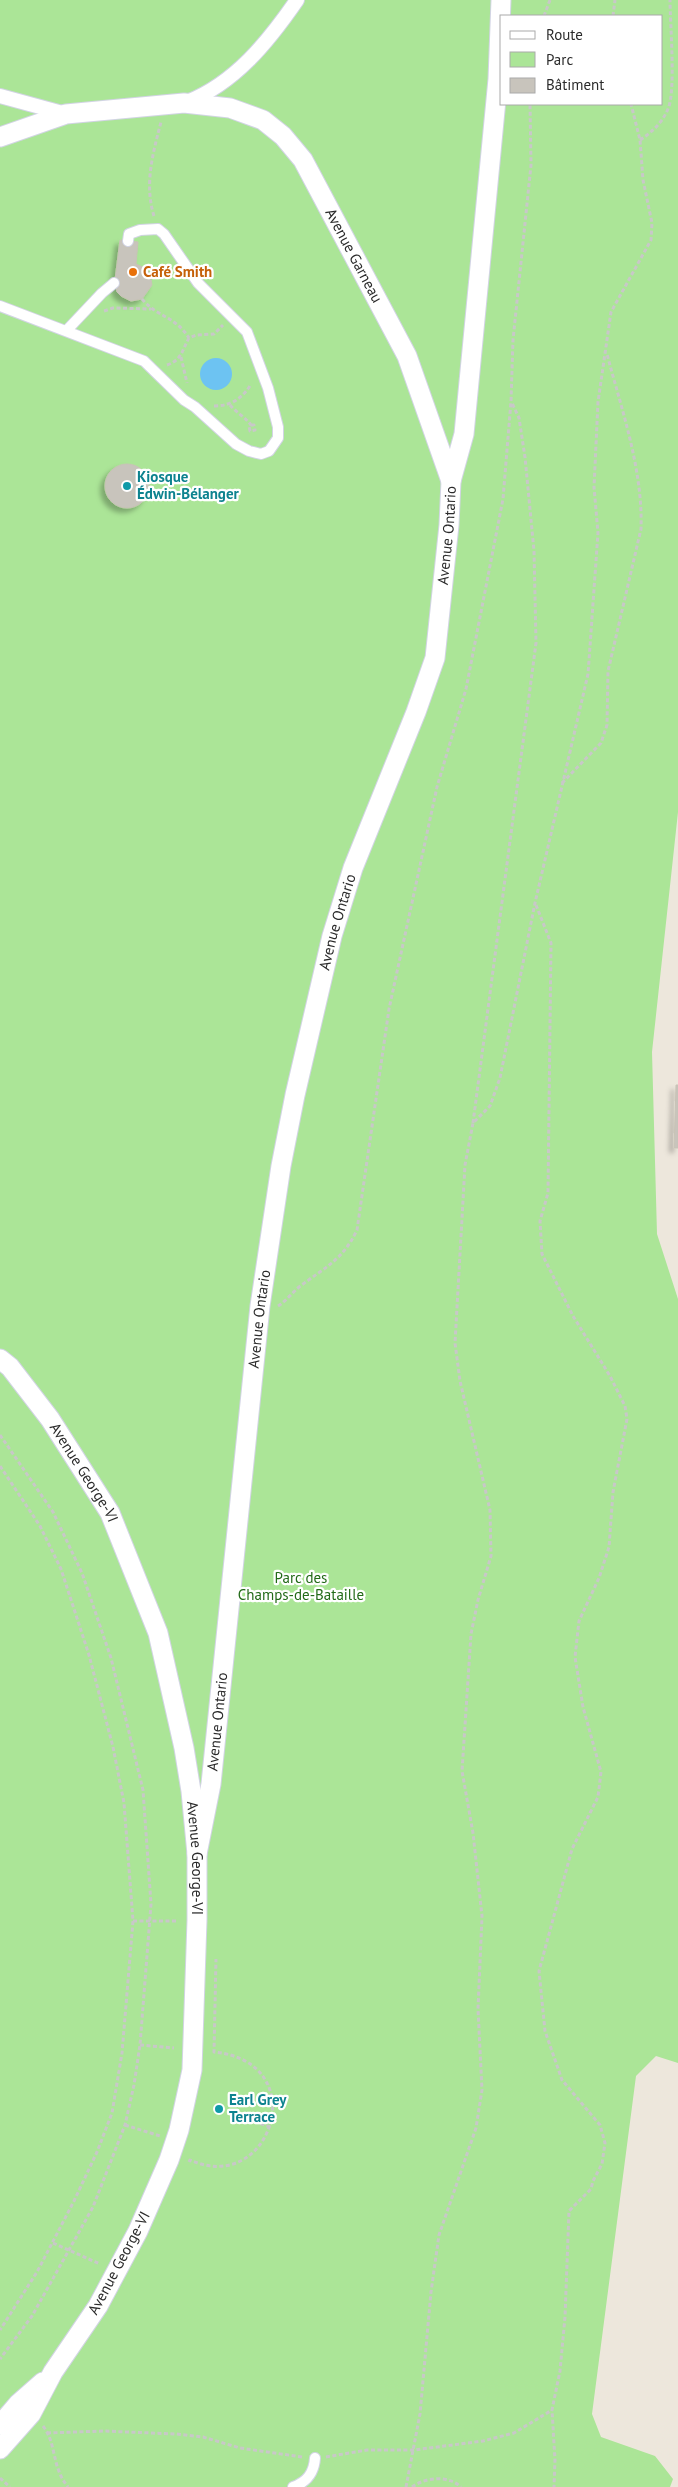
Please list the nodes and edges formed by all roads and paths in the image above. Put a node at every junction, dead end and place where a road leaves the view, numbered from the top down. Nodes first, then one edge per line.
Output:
1 (297, 0) edge
2 (501, 0) edge
3 (550, 0) edge
4 (615, 0) edge
5 (670, 0) edge
6 (500, 15) edge
7 (544, 15) edge
8 (613, 15) edge
9 (500, 26) edge
10 (0, 96) edge
11 (184, 103) junction
12 (164, 105) junction
13 (530, 105) edge
14 (631, 105) edge
15 (66, 114) junction
16 (0, 137) edge
17 (640, 140) junction
18 (158, 229) junction
19 (128, 241) dead end
20 (114, 283) dead end
21 (142, 299) dead end
22 (0, 306) edge
23 (151, 309) junction
24 (227, 312) junction
25 (67, 330) junction
26 (81, 336) junction
27 (189, 338) junction
28 (606, 352) junction
29 (181, 357) junction
30 (149, 366) junction
31 (253, 379) dead end
32 (187, 384) dead end
33 (511, 401) junction
34 (211, 405) dead end
35 (230, 405) junction
36 (251, 425) dead end
37 (450, 481) junction
38 (562, 784) junction
39 (535, 903) junction
40 (473, 1123) junction
41 (260, 1306) junction
42 (0, 1359) edge
43 (0, 1435) edge
44 (0, 1466) edge
45 (216, 1744) junction
46 (184, 1748) junction
47 (197, 1854) junction
48 (133, 1921) junction
49 (177, 1921) dead end
50 (150, 1922) junction
51 (216, 1952) dead end
52 (140, 2045) junction
53 (174, 2048) dead end
54 (242, 2117) dead end
55 (126, 2125) junction
56 (270, 2126) junction
57 (161, 2136) dead end
58 (186, 2168) dead end
59 (52, 2242) junction
60 (69, 2251) junction
61 (103, 2266) dead end
62 (0, 2330) edge
63 (0, 2359) edge
64 (53, 2372) junction
65 (552, 2410) junction
66 (41, 2424) dead end
67 (0, 2425) edge
68 (47, 2433) junction
69 (0, 2449) edge
70 (414, 2450) junction
71 (315, 2458) junction
72 (0, 2478) edge
73 (10, 2487) edge
74 (68, 2487) edge
75 (293, 2487) edge
76 (406, 2487) edge
77 (412, 2487) edge
78 (462, 2487) edge
79 (554, 2487) edge

1 - 11 street, Avenue Garneau
2 - 6 street, Avenue Ontario
3 - 7 path
4 - 8 path
5 - 17 path
9 - 37 street, Avenue Ontario
10 - 15 street, Avenue Garneau
11 - 12 street, Avenue Garneau
11 - 37 street, Avenue Garneau
12 - 15 street, Avenue Garneau
12 - 18 path
13 - 33 path
14 - 17 path
15 - 16 street, Avenue Garneau
17 - 28 path
18 - 19 lane
18 - 24 lane
20 - 25 lane
21 - 23 path
22 - 25 lane
23 - 26 path
23 - 27 path
24 - 27 path
24 - 30 lane
25 - 26 lane
26 - 30 lane
27 - 29 path
28 - 38 path
28 - 38 path
29 - 30 path
29 - 32 path
31 - 35 path
33 - 40 path
33 - 41 path
34 - 35 path
35 - 36 path
37 - 41 street, Avenue Ontario
38 - 39 path
39 - 40 path
39 - 65 path
40 - 70 path
41 - 45 street, Avenue Ontario
42 - 46 street, Avenue George-VI
43 - 50 path
44 - 48 path
45 - 46 street
45 - 47 street, Avenue Ontario
46 - 47 street, Avenue George-VI
47 - 64 street, Avenue George-VI
48 - 50 path
48 - 59 path
49 - 50 path
50 - 52 path
51 - 56 path
52 - 53 path
52 - 55 path
54 - 56 path
55 - 57 path
55 - 60 path
56 - 58 path
59 - 60 path
59 - 62 path
60 - 61 path
60 - 63 path
64 - 67 street, Avenue George-VI
64 - 69 street, Avenue George-VI
65 - 70 path
65 - 79 path
66 - 68 path
68 - 71 path
68 - 74 path
70 - 71 path
70 - 76 path
71 - 75 lane
72 - 73 path
77 - 78 path

